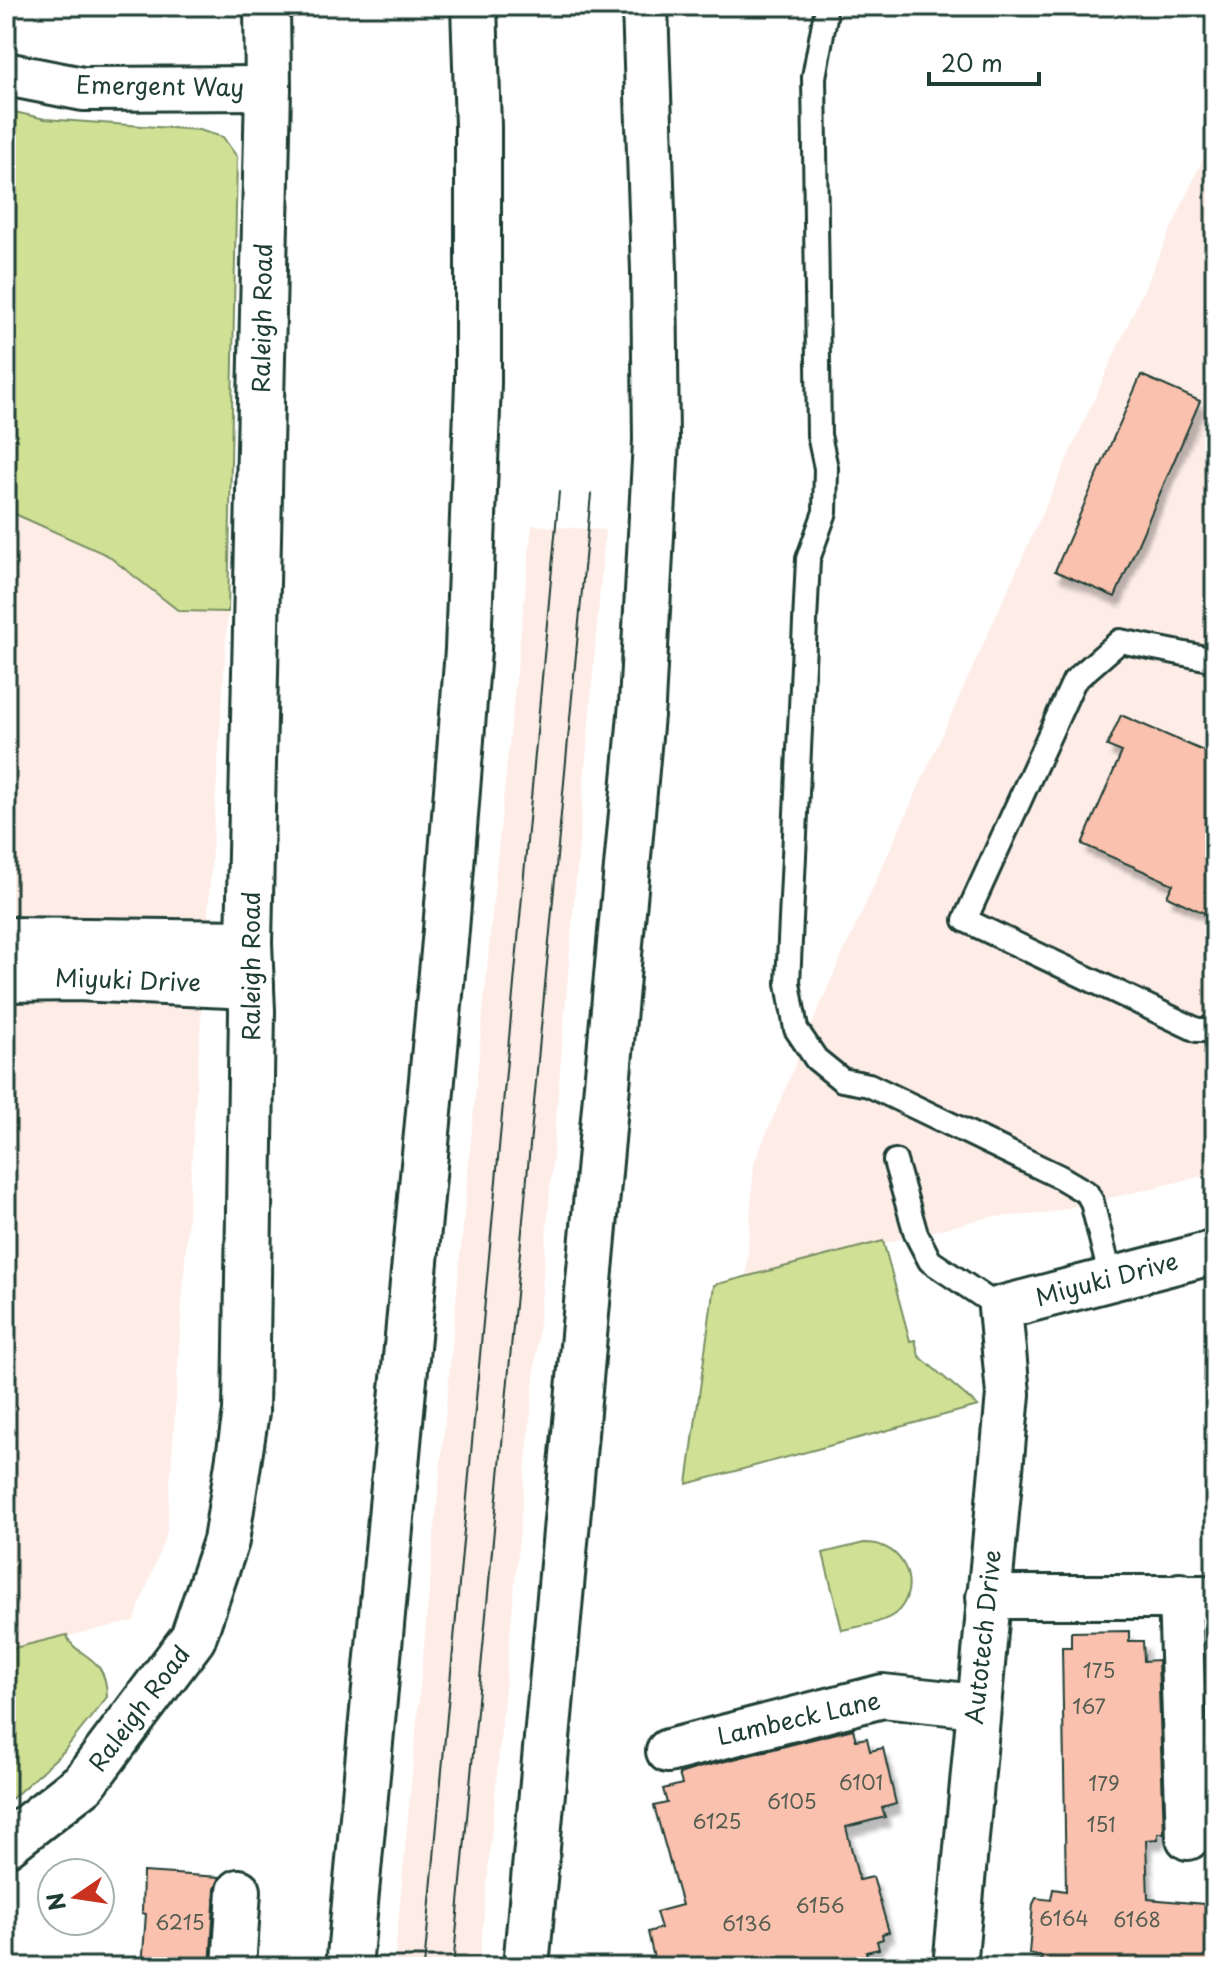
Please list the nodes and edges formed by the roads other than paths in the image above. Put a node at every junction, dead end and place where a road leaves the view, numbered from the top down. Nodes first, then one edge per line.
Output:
1 (267, 6) edge
2 (474, 6) edge
3 (645, 6) edge
4 (825, 17) dead end
5 (6, 74) edge
6 (268, 88) junction
7 (1215, 660) edge
8 (6, 940) edge
9 (249, 943) junction
10 (6, 979) edge
11 (251, 986) junction
12 (1215, 1030) edge
13 (895, 1161) dead end
14 (1215, 1252) edge
15 (1111, 1279) junction
16 (1000, 1308) junction
17 (1198, 1596) edge
18 (988, 1597) junction
19 (977, 1706) junction
20 (668, 1751) dead end
21 (1188, 1838) dead end
22 (6, 1844) edge
23 (239, 1891) dead end
24 (234, 1967) edge
25 (349, 1967) edge
26 (526, 1967) edge
27 (955, 1967) edge

1 - 6 main road, Raleigh Road
2 - 25 main road
3 - 26 main road, bridge
4 - 15 lane
5 - 6 street, Emergent Way
6 - 9 main road, Raleigh Road
7 - 12 lane
8 - 9 main road, Miyuki Drive
9 - 11 main road, Raleigh Road
10 - 11 main road, Miyuki Drive
11 - 22 main road, Raleigh Road
13 - 16 lane
14 - 15 street, Miyuki Drive
15 - 16 street, Miyuki Drive
16 - 18 street, Autotech Drive
17 - 18 street
17 - 21 street
18 - 19 street, Autotech Drive
19 - 20 street, Lambeck Lane
19 - 27 street, Autotech Drive
23 - 24 street

